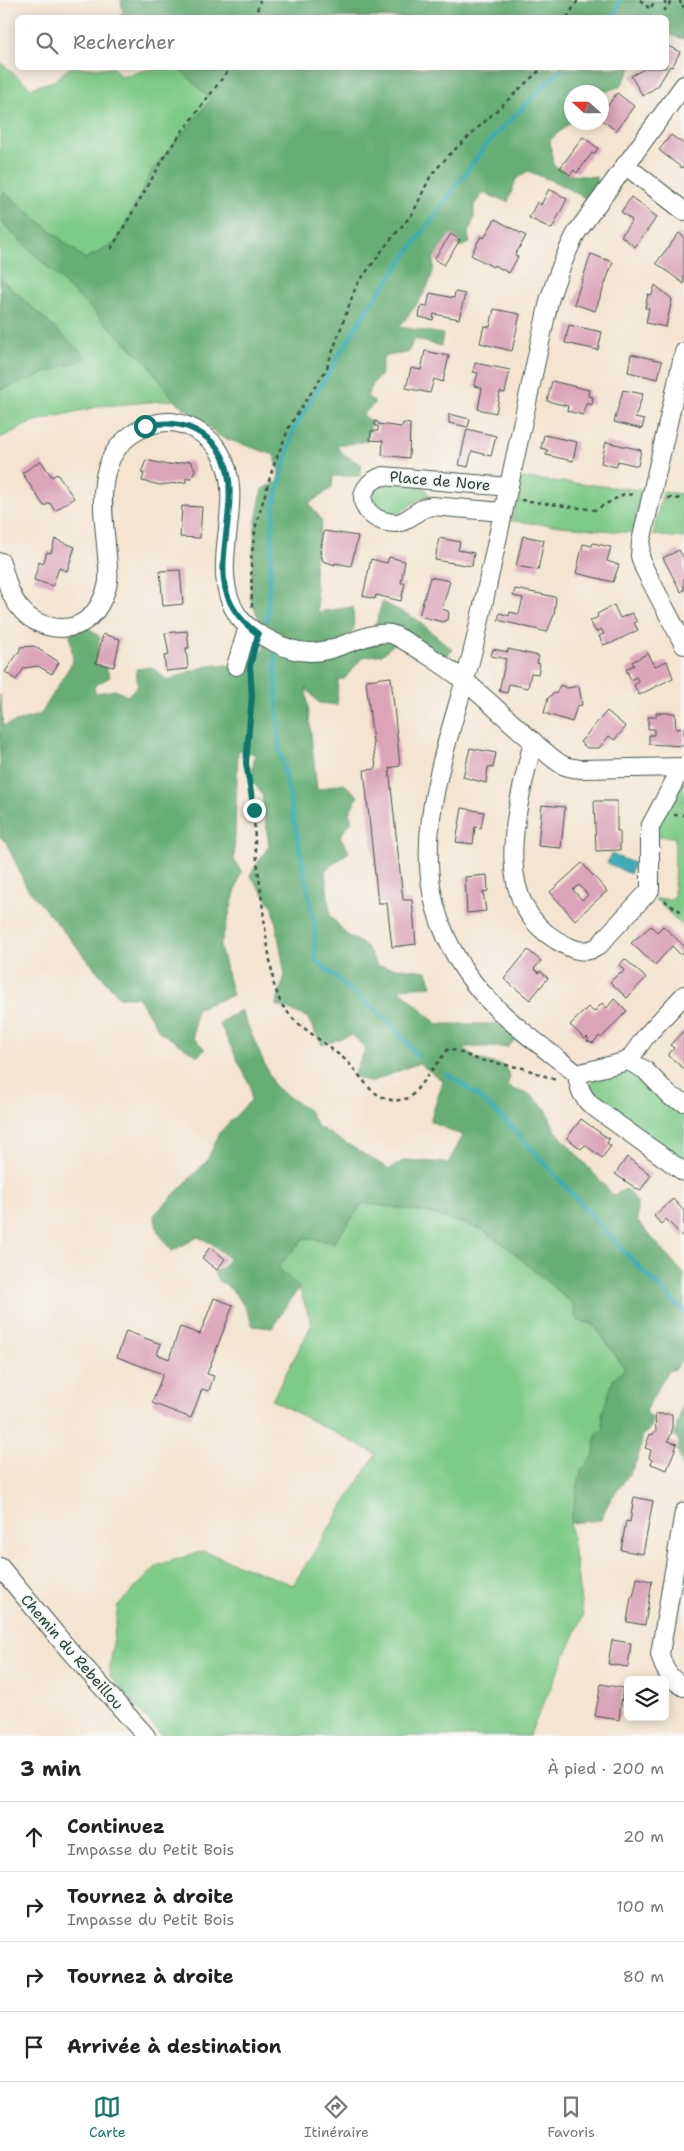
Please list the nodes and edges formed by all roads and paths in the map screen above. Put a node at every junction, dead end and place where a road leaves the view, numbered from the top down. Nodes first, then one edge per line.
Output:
1 (260, 0) edge
2 (578, 0) edge
3 (640, 0) edge
4 (655, 0) edge
5 (665, 0) edge
6 (672, 0) edge
7 (680, 0) edge
8 (684, 6) edge
9 (256, 15) edge
10 (569, 15) edge
11 (228, 70) edge
12 (540, 70) edge
13 (684, 84) edge
14 (625, 165) junction
15 (684, 211) edge
16 (111, 249) dead end
17 (684, 352) edge
18 (651, 496) junction
19 (506, 499) junction
20 (684, 499) edge
21 (1, 562) edge
22 (253, 630) junction
23 (684, 645) edge
24 (243, 666) joint
25 (464, 681) junction
26 (533, 741) junction
27 (683, 767) edge
28 (665, 900) dead end
29 (684, 913) edge
30 (684, 996) edge
31 (628, 1061) junction
32 (578, 1081) junction
33 (684, 1102) edge
34 (684, 1172) edge
35 (684, 1512) edge
36 (0, 1567) edge
37 (678, 1582) edge
38 (684, 1687) edge
39 (146, 1736) edge

1 - 9 path
2 - 10 path
3 - 4 path
5 - 6 path
7 - 8 path
11 - 16 path
12 - 22 path
13 - 14 street
14 - 15 street
14 - 19 street
17 - 18 street
18 - 19 path
18 - 20 path
18 - 23 street
19 - 19 street, Place de Nore
19 - 25 street
21 - 22 street
22 - 24 street
22 - 25 street
24 - 32 path
25 - 26 street
25 - 32 street
26 - 27 street
26 - 27 street
28 - 29 path
30 - 31 street
31 - 32 street
31 - 33 street
32 - 34 street
35 - 37 street
36 - 39 street, Chemin du Rebeillou
37 - 38 street

